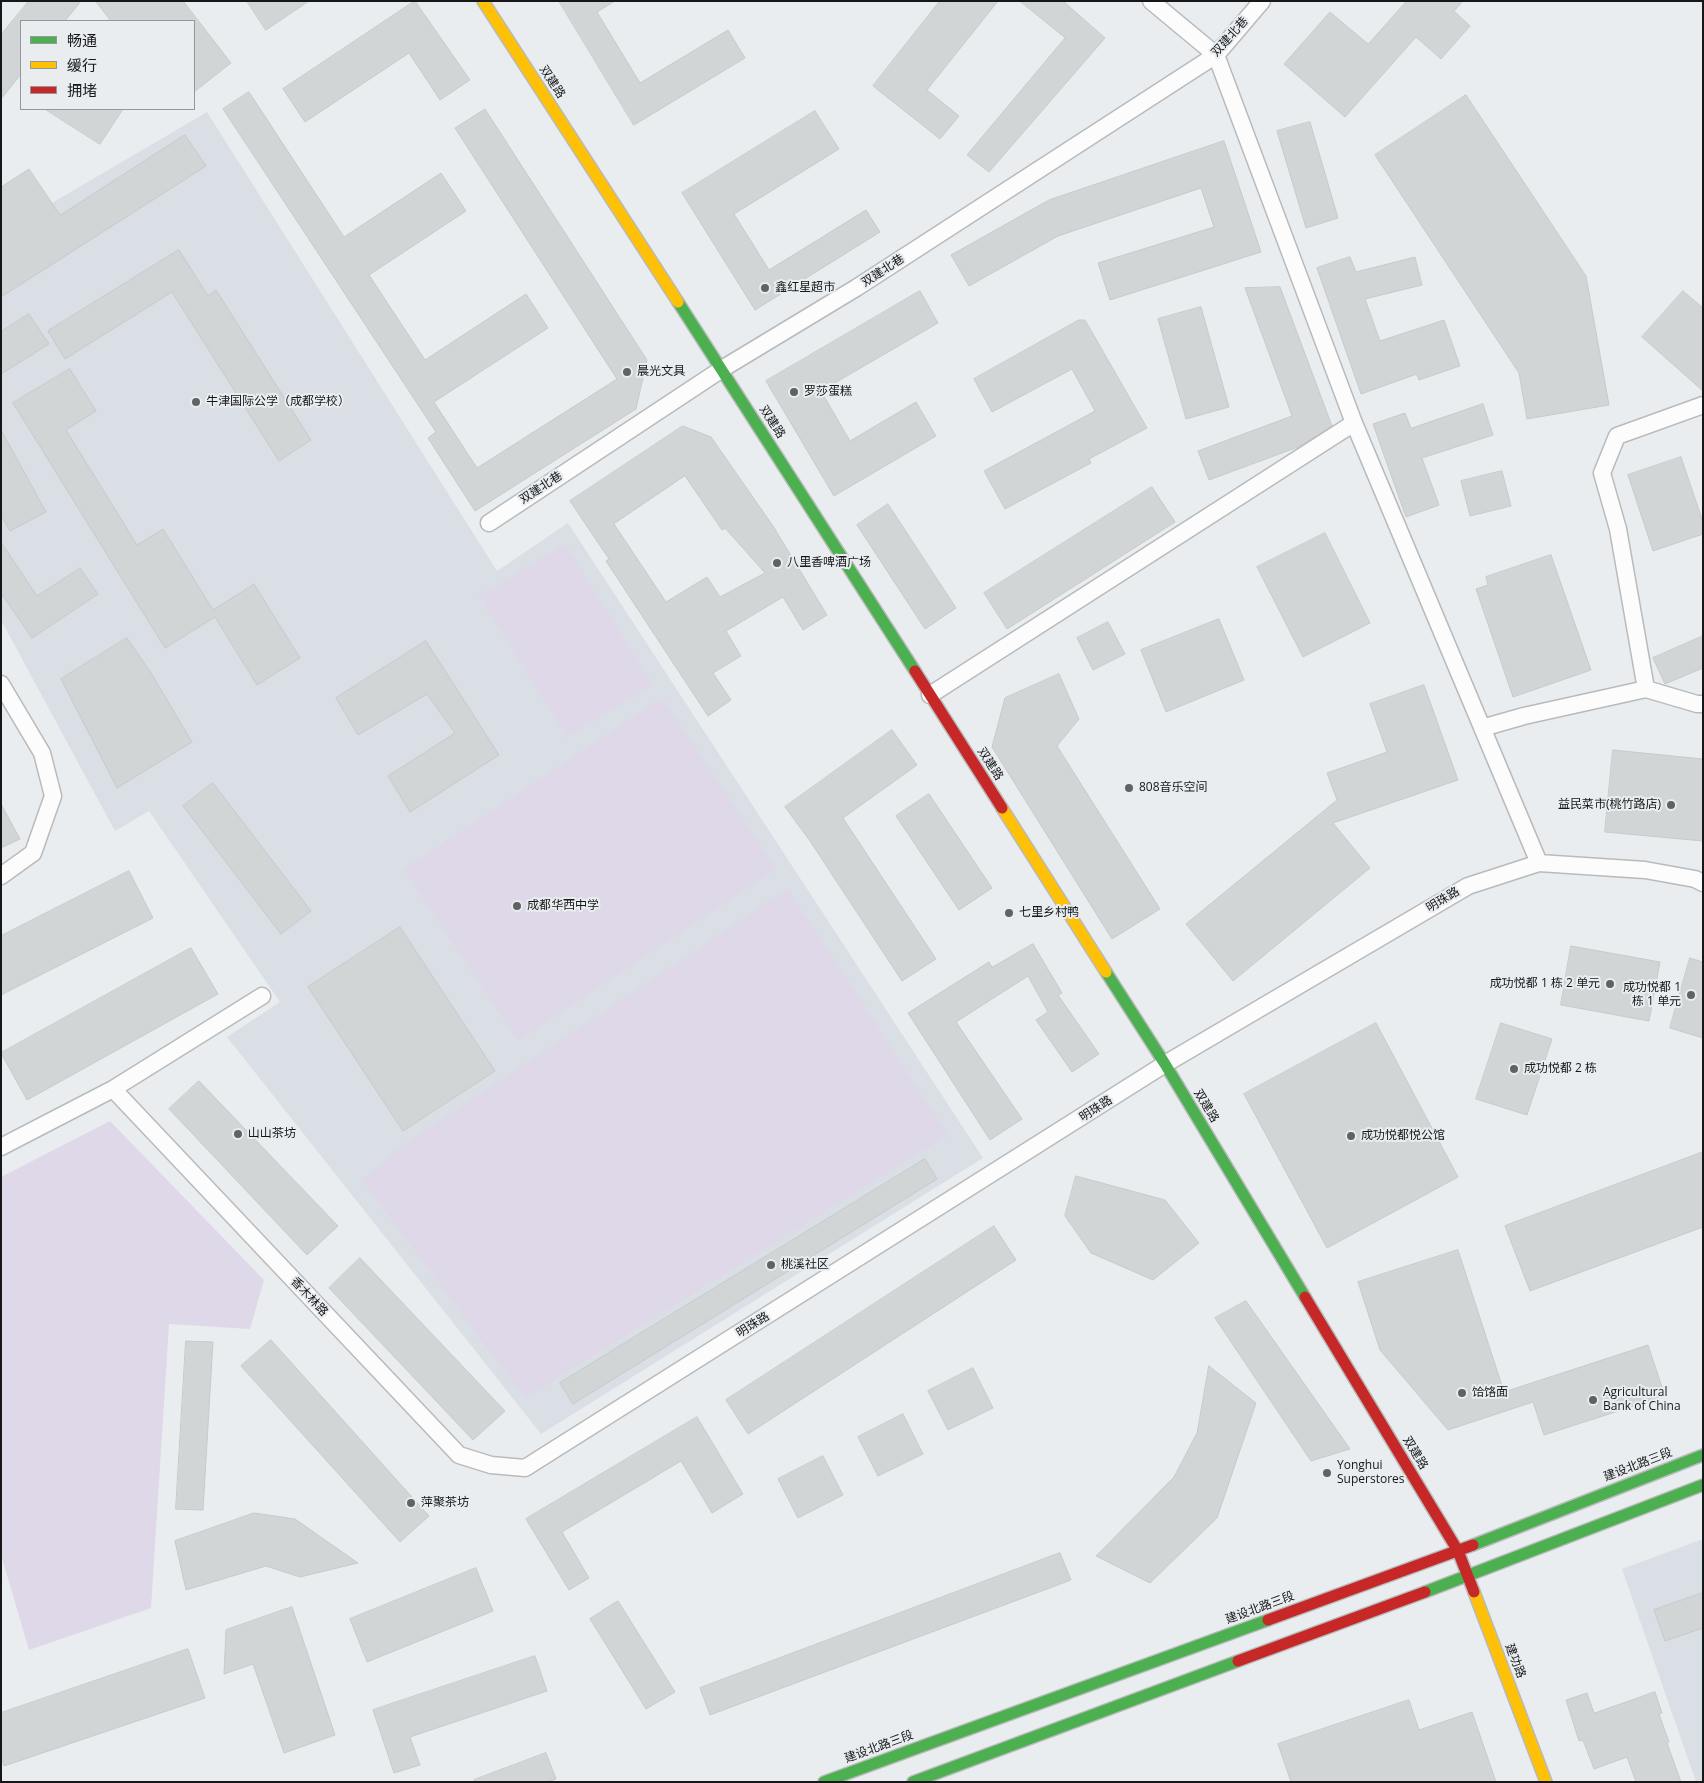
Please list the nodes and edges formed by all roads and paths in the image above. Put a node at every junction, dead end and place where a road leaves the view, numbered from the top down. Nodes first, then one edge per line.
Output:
1 (483, 1) edge
2 (1151, 1) edge
3 (1262, 1) edge
4 (1216, 55) junction
5 (722, 369) junction
6 (1703, 405) edge
7 (1354, 423) junction
8 (489, 523) dead end
9 (1, 684) edge
10 (1646, 689) junction
11 (930, 695) junction
12 (1703, 704) edge
13 (1482, 728) junction
14 (1538, 863) junction
15 (1, 876) edge
16 (1703, 883) edge
17 (262, 996) dead end
18 (1165, 1064) junction
19 (113, 1089) junction
20 (1, 1147) edge
21 (1703, 1455) edge
22 (525, 1468) joint
23 (1703, 1485) edge
24 (1458, 1550) junction
25 (1468, 1576) junction
26 (824, 1782) edge
27 (913, 1782) edge
28 (1546, 1782) edge

1 - 5 street, 双建路
2 - 4 street
3 - 4 street, 双建北巷
4 - 5 street, 双建北巷
4 - 7 street
5 - 8 street, 双建北巷
5 - 11 street, 双建路
6 - 10 street
7 - 11 street
7 - 13 street
9 - 15 street
10 - 12 street
10 - 13 street
11 - 18 street, 双建路
13 - 14 street
14 - 16 street, 明珠路
14 - 18 street, 明珠路
17 - 19 street
18 - 22 street, 明珠路
18 - 24 street, 双建路
19 - 20 street
19 - 22 street, 香木林路
21 - 24 street, 建设北路三段
23 - 25 street
24 - 25 street, 建功路
24 - 26 street, 建设北路三段
25 - 27 street
25 - 28 street, 建功路

